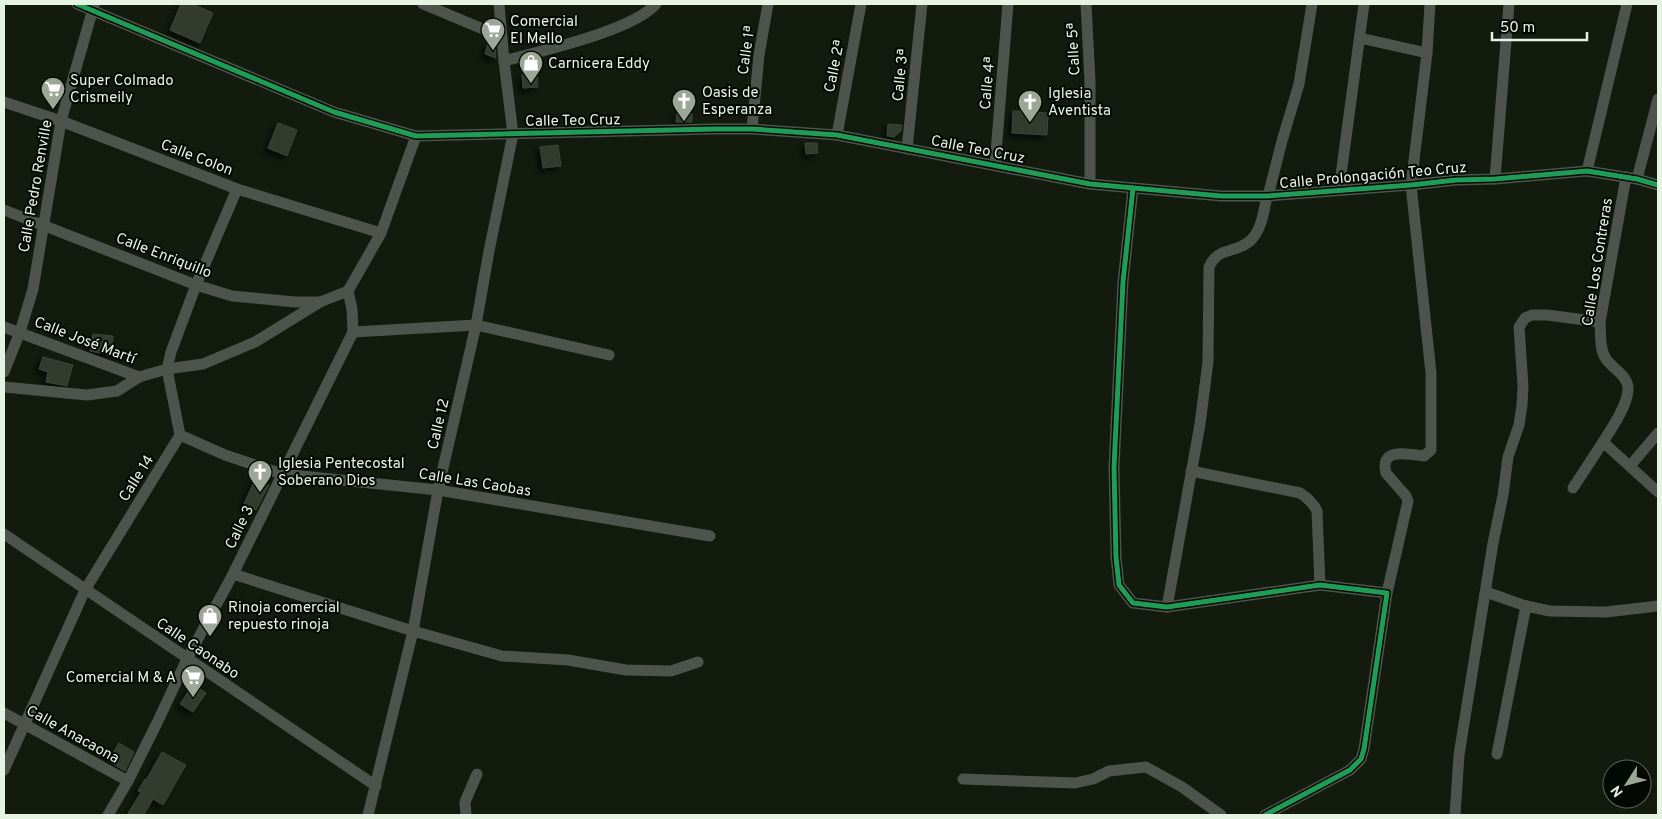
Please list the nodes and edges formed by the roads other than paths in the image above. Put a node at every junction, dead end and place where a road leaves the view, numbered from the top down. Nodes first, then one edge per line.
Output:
1 (77, 4) edge
2 (423, 4) edge
3 (499, 4) edge
4 (656, 4) edge
5 (768, 4) edge
6 (861, 4) edge
7 (922, 4) edge
8 (1008, 4) edge
9 (1086, 4) edge
10 (1312, 4) edge
11 (1364, 4) edge
12 (1430, 4) edge
13 (1509, 4) edge
14 (1627, 4) edge
15 (94, 8) edge
16 (502, 37) junction
17 (1360, 38) junction
18 (1426, 53) junction
19 (504, 61) junction
20 (1658, 98) edge
21 (4, 102) edge
22 (61, 121) junction
23 (752, 129) junction
24 (513, 134) junction
25 (837, 135) junction
26 (416, 136) junction
27 (908, 149) junction
28 (995, 165) junction
29 (1587, 171) junction
30 (1631, 178) junction
31 (1495, 179) junction
32 (1090, 184) junction
33 (1411, 185) junction
34 (1658, 185) edge
35 (1133, 188) junction
36 (237, 189) junction
37 (1339, 190) junction
38 (1267, 196) junction
39 (4, 210) edge
40 (44, 225) junction
41 (381, 233) junction
42 (196, 284) junction
43 (348, 291) junction
44 (320, 302) junction
45 (1600, 322) junction
46 (476, 325) junction
47 (4, 327) edge
48 (20, 332) junction
49 (353, 332) junction
50 (610, 355) dead end
51 (167, 369) junction
52 (4, 372) edge
53 (139, 377) junction
54 (4, 387) edge
55 (1658, 433) edge
56 (180, 436) junction
57 (1604, 442) junction
58 (1630, 466) junction
59 (1191, 471) junction
60 (282, 474) junction
61 (1573, 488) dead end
62 (438, 490) junction
63 (1658, 492) edge
64 (4, 534) edge
65 (710, 536) dead end
66 (233, 574) junction
67 (1320, 585) junction
68 (85, 590) junction
69 (1486, 592) junction
70 (1386, 593) junction
71 (1526, 606) junction
72 (1658, 606) edge
73 (1167, 607) junction
74 (413, 630) junction
75 (187, 659) junction
76 (698, 662) dead end
77 (4, 713) edge
78 (24, 724) junction
79 (1497, 754) dead end
80 (4, 770) edge
81 (477, 774) dead end
82 (963, 779) dead end
83 (128, 781) junction
84 (376, 786) junction
85 (108, 815) edge
86 (368, 815) edge
87 (466, 815) edge
88 (1221, 815) edge
89 (1265, 815) edge
90 (1454, 815) edge

1 - 15 street, Calle Teo Cruz
2 - 16 street
3 - 16 street, Calle 12
4 - 19 street
5 - 23 street, Calle 1ª
6 - 25 street, Calle 2ª
7 - 27 street, Calle 3ª
8 - 28 street, Calle 4ª
9 - 32 street, Calle 5ª
10 - 38 street
11 - 17 street
12 - 18 street
13 - 31 street
14 - 29 street
15 - 22 street, Calle Pedro Renville
15 - 26 street, Calle Teo Cruz
16 - 19 street, Calle 12
17 - 18 street
17 - 37 street
18 - 33 street
19 - 24 street, Calle 12
20 - 30 street, Calle Los Contreras
21 - 22 street, Calle Colon
22 - 36 street, Calle Colon
22 - 40 street, Calle Pedro Renville
23 - 24 street, Calle Teo Cruz
23 - 25 street, Calle Teo Cruz
24 - 26 street, Calle Teo Cruz
24 - 46 street, Calle 12
25 - 27 street, Calle Teo Cruz
26 - 41 street
27 - 28 street, Calle Teo Cruz
28 - 32 street, Calle Teo Cruz
29 - 30 street, Calle Prolongación Teo Cruz
29 - 31 street, Calle Prolongación Teo Cruz
30 - 34 street, Calle Prolongación Teo Cruz
30 - 45 street, Calle Los Contreras
31 - 33 street, Calle Prolongación Teo Cruz
32 - 35 street, Calle Prolongación Teo Cruz
33 - 37 street, Calle Prolongación Teo Cruz
33 - 70 street
35 - 38 street, Calle Prolongación Teo Cruz
35 - 73 street
36 - 41 street, Calle Colon
36 - 42 street
37 - 38 street, Calle Prolongación Teo Cruz
38 - 59 street
39 - 40 street, Calle Enriquillo
40 - 42 street, Calle Enriquillo
40 - 48 street, Calle Pedro Renville
41 - 43 street
42 - 44 street, Calle Enriquillo
42 - 51 street
43 - 44 street, Calle José Martí
43 - 49 street, Calle 3
44 - 51 street, Calle José Martí
45 - 57 street, Calle Los Contreras
45 - 69 street
46 - 49 street
46 - 50 street
46 - 62 street, Calle 12
47 - 48 street, Calle José Martí
48 - 52 street, Calle Pedro Renville
48 - 53 street, Calle José Martí
49 - 60 street, Calle 3
51 - 53 street, Calle José Martí
51 - 56 street
53 - 54 street
55 - 58 street
56 - 60 street, Calle Las Caobas
56 - 68 street, Calle 14
57 - 58 street
57 - 61 street
58 - 63 street
59 - 67 street
59 - 73 street
60 - 62 street, Calle Las Caobas
60 - 66 street, Calle 3
62 - 65 street, Calle Las Caobas
62 - 74 street, Calle 12
64 - 68 street, Calle Caonabo
66 - 74 street
66 - 75 street, Calle 3
67 - 70 street
67 - 73 street
68 - 75 street, Calle Caonabo
68 - 78 street, Calle 14
69 - 71 street
69 - 90 street
70 - 89 street
71 - 72 street
71 - 79 street
74 - 76 street
74 - 84 street, Calle 12
75 - 83 street, Calle 3
75 - 84 street, Calle Caonabo
77 - 78 street, Calle Anacaona
78 - 80 street, Calle 14
78 - 83 street, Calle Anacaona
81 - 87 street
82 - 88 street
83 - 85 street, Calle 3
84 - 86 street, Calle 12

